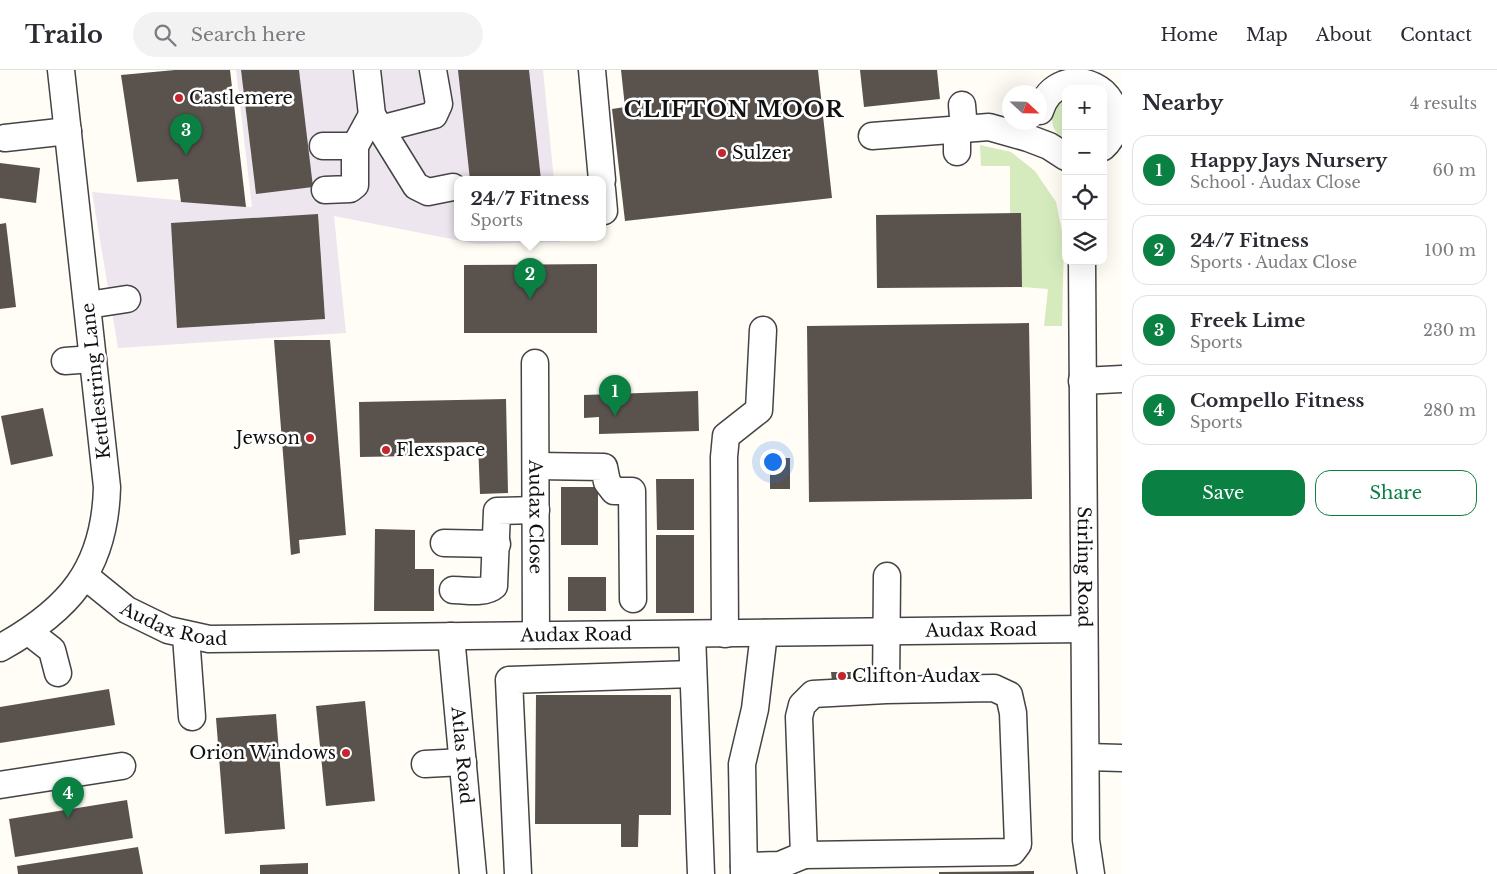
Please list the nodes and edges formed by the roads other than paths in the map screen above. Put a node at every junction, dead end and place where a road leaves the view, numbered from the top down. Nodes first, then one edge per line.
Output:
1 (61, 70) edge
2 (367, 70) edge
3 (433, 70) edge
4 (592, 70) edge
5 (1068, 85) edge
6 (1098, 85) edge
7 (1107, 87) edge
8 (1062, 89) edge
9 (1122, 90) edge
10 (1107, 97) edge
11 (1047, 99) edge
12 (376, 122) junction
13 (973, 126) edge
14 (1043, 130) edge
15 (68, 131) junction
16 (872, 136) dead end
17 (5, 138) dead end
18 (1110, 140) edge
19 (323, 146) dead end
20 (355, 146) junction
21 (1060, 157) edge
22 (602, 176) edge
23 (452, 187) dead end
24 (325, 190) dead end
25 (1082, 265) edge
26 (127, 299) dead end
27 (88, 305) junction
28 (763, 330) dead end
29 (93, 359) junction
30 (65, 361) dead end
31 (535, 363) dead end
32 (1122, 379) edge
33 (1082, 381) junction
34 (536, 466) junction
35 (536, 510) junction
36 (444, 543) dead end
37 (498, 544) junction
38 (86, 576) junction
39 (887, 576) dead end
40 (453, 590) dead end
41 (633, 599) dead end
42 (1084, 629) junction
43 (29, 632) junction
44 (887, 632) junction
45 (692, 634) junction
46 (726, 634) junction
47 (764, 634) junction
48 (536, 635) junction
49 (186, 636) junction
50 (451, 636) junction
51 (0, 648) edge
52 (58, 673) dead end
53 (693, 674) junction
54 (886, 690) junction
55 (192, 717) dead end
56 (1087, 757) junction
57 (1122, 758) edge
58 (463, 762) junction
59 (426, 764) dead end
60 (122, 766) dead end
61 (0, 785) edge
62 (804, 855) junction
63 (744, 870) edge
64 (473, 874) edge
65 (518, 874) edge
66 (701, 874) edge
67 (1091, 874) edge

1 - 15 street, Kettlestring Lane
2 - 12 street
3 - 12 street
4 - 22 street
5 - 6 street
7 - 9 street
8 - 11 street
10 - 18 street
12 - 20 street
12 - 23 street
13 - 16 street
13 - 21 street
14 - 21 street
15 - 17 street
15 - 27 street, Kettlestring Lane
19 - 20 street
20 - 24 street
25 - 33 street, Stirling Road
26 - 27 street
27 - 29 street, Kettlestring Lane
28 - 46 street
29 - 30 street
29 - 38 street, Kettlestring Lane
31 - 34 street, Audax Close
32 - 33 street
33 - 42 street, Stirling Road
34 - 35 street, Audax Close
34 - 41 street
35 - 37 street
35 - 48 street, Audax Close
36 - 37 street
37 - 40 street
38 - 43 street, Kettlestring Lane
38 - 49 street, Audax Road
39 - 44 street
42 - 44 street, Audax Road
42 - 56 street, Stirling Road
43 - 51 street, Kettlestring Lane
43 - 52 street
44 - 47 street, Audax Road
44 - 54 street
45 - 46 street, Audax Road
45 - 48 street, Audax Road
45 - 53 street
46 - 47 street, Audax Road
47 - 63 street
48 - 50 street, Audax Road
49 - 50 street, Audax Road
49 - 55 street
50 - 58 street, Atlas Road
53 - 65 street
53 - 66 street
54 - 62 street
54 - 62 street
56 - 57 street
56 - 67 street, Stirling Road
58 - 59 street
58 - 64 street, Atlas Road
60 - 61 street
62 - 63 street

